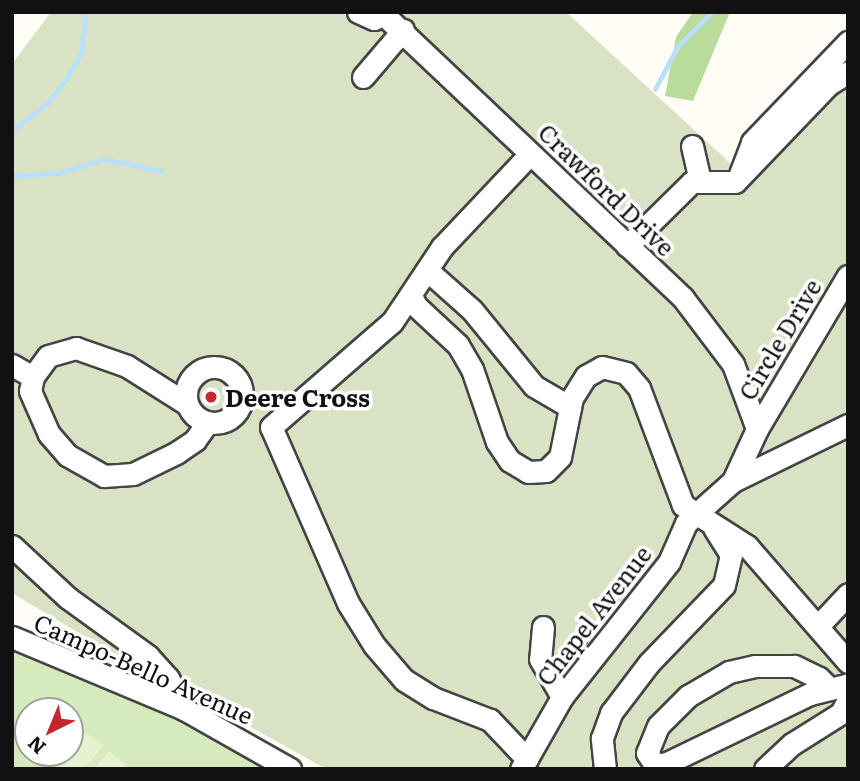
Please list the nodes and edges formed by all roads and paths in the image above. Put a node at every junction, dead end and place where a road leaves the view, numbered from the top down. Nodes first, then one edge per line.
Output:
1 (358, 12) edge
2 (384, 13) edge
3 (403, 30) junction
4 (848, 42) edge
5 (848, 72) edge
6 (363, 77) dead end
7 (692, 146) dead end
8 (530, 154) junction
9 (740, 178) junction
10 (700, 180) junction
11 (627, 246) junction
12 (427, 270) junction
13 (848, 276) edge
14 (411, 295) junction
15 (430, 317) junction
16 (383, 331) junction
17 (12, 365) edge
18 (33, 377) junction
19 (187, 404) junction
20 (570, 407) junction
21 (236, 412) junction
22 (208, 422) junction
23 (848, 425) edge
24 (271, 426) junction
25 (757, 429) junction
26 (733, 481) junction
27 (698, 518) junction
28 (12, 546) edge
29 (848, 594) edge
30 (818, 626) junction
31 (542, 627) dead end
32 (12, 637) edge
33 (848, 662) edge
34 (842, 691) edge
35 (562, 697) junction
36 (184, 709) junction
37 (524, 764) edge
38 (290, 769) edge
39 (605, 769) edge
40 (765, 769) edge

1 - 2 street, Crawford Drive
2 - 3 street, Crawford Drive
3 - 6 street
3 - 8 street, Crawford Drive
4 - 9 street
5 - 9 street
7 - 10 street
8 - 11 street, Crawford Drive
8 - 12 street
9 - 10 street
10 - 11 street
11 - 25 street, Crawford Drive
12 - 14 street
12 - 20 street
13 - 25 street, Circle Drive
14 - 15 street
14 - 16 street
15 - 16 street
15 - 20 street
16 - 24 street
17 - 18 street
18 - 19 street
18 - 22 street
19 - 21 street
19 - 22 street
20 - 27 street
21 - 22 street
21 - 24 street
23 - 26 street
24 - 37 street
25 - 26 street, Chapel Avenue
26 - 27 street, Chapel Avenue
27 - 30 street
27 - 35 street, Chapel Avenue
27 - 39 street
28 - 36 street
29 - 30 street
30 - 33 street
31 - 35 street
32 - 36 street, Campo-Bello Avenue
34 - 34 street
34 - 40 street
35 - 37 street, Chapel Avenue
36 - 38 street, Campo-Bello Avenue

